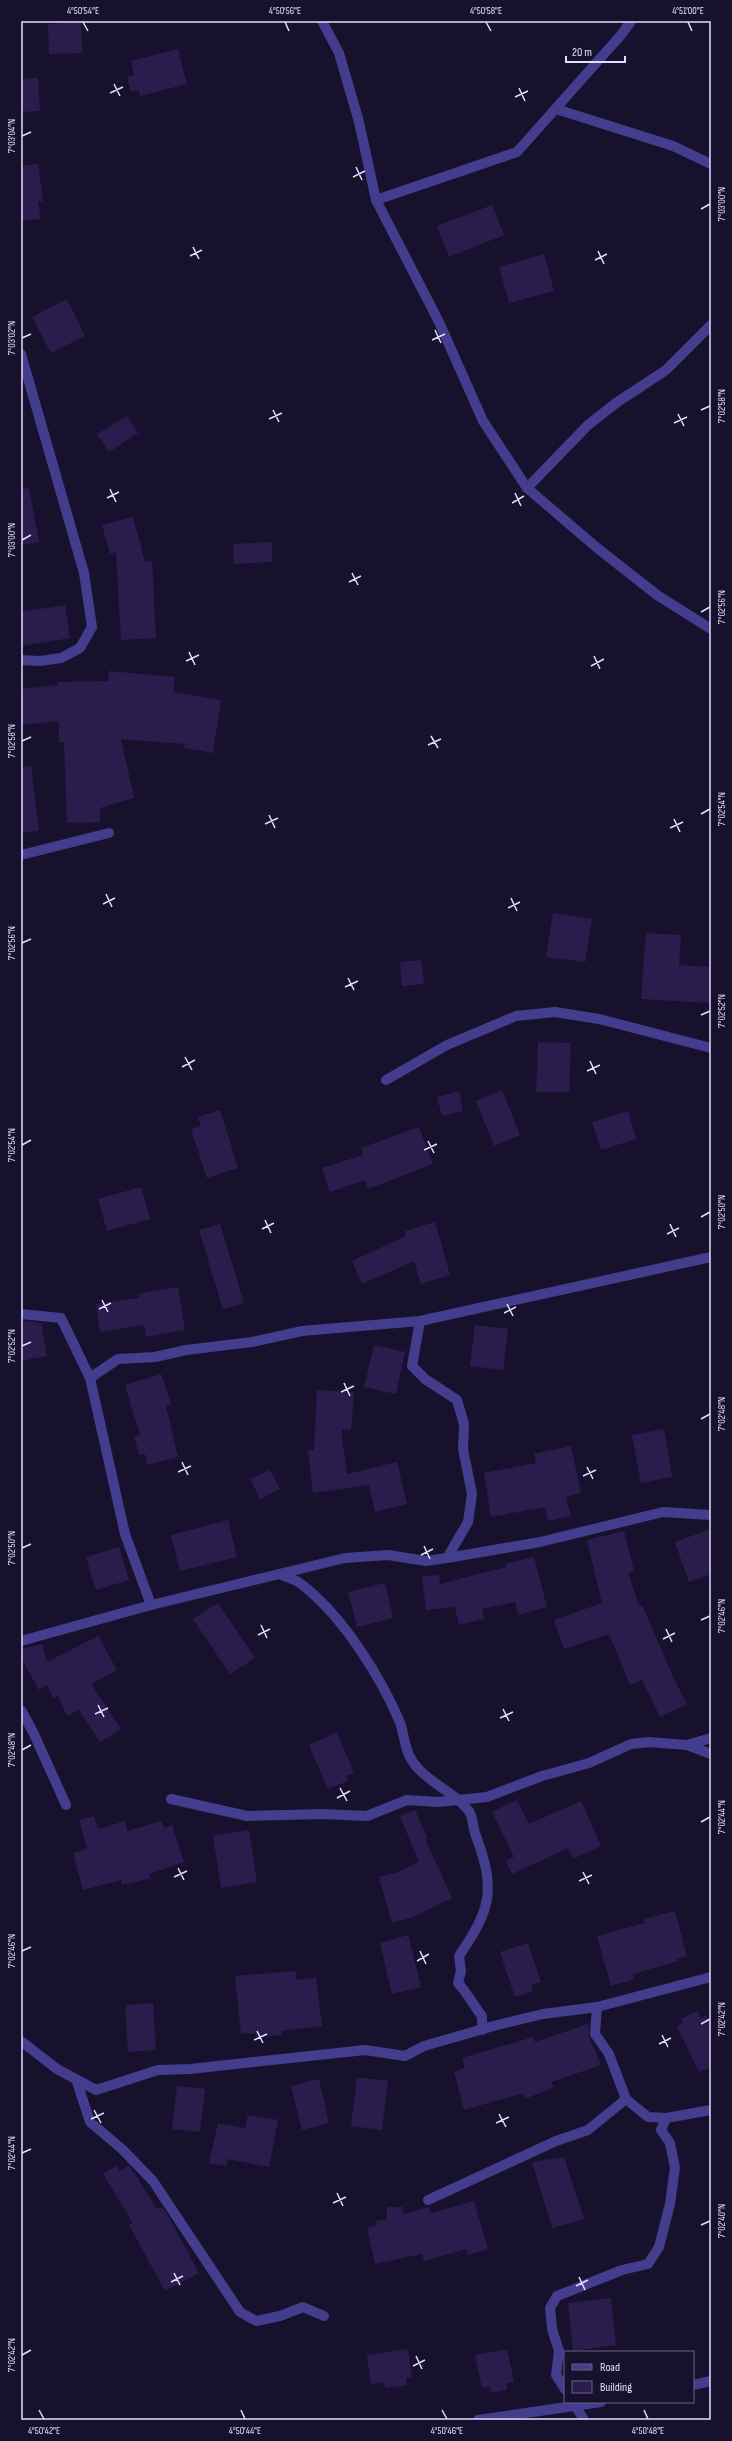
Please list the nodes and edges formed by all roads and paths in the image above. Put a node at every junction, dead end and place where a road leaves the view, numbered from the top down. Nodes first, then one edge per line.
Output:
1 (322, 21) edge
2 (631, 21) edge
3 (556, 109) junction
4 (711, 164) edge
5 (376, 200) junction
6 (711, 325) edge
7 (21, 354) edge
8 (527, 488) junction
9 (711, 629) edge
10 (21, 660) edge
11 (109, 834) dead end
12 (21, 855) edge
13 (711, 1048) edge
14 (386, 1080) dead end
15 (711, 1257) edge
16 (21, 1314) edge
17 (420, 1321) junction
18 (90, 1378) junction
19 (711, 1515) edge
20 (447, 1558) junction
21 (279, 1574) junction
22 (150, 1605) junction
23 (21, 1641) edge
24 (21, 1710) edge
25 (711, 1738) edge
26 (687, 1745) junction
27 (711, 1754) edge
28 (171, 1799) dead end
29 (455, 1799) junction
30 (66, 1805) dead end
31 (711, 1976) edge
32 (596, 2007) junction
33 (482, 2030) junction
34 (21, 2041) edge
35 (77, 2082) junction
36 (626, 2099) junction
37 (711, 2110) edge
38 (666, 2118) junction
39 (428, 2200) dead end
40 (324, 2316) dead end
41 (711, 2381) edge
42 (694, 2385) edge
43 (564, 2387) edge
44 (588, 2403) edge
45 (575, 2404) edge
46 (478, 2420) edge
47 (584, 2420) edge

1 - 5 street
2 - 3 street
3 - 4 street
3 - 5 street
5 - 8 street
6 - 8 street
7 - 10 street
8 - 9 street
11 - 12 street
13 - 14 street
15 - 17 street
16 - 18 street
17 - 18 street
17 - 20 street
18 - 22 street
19 - 20 street
20 - 21 street
21 - 22 street
21 - 29 street
22 - 23 street
24 - 30 street
25 - 26 street
26 - 27 street
26 - 29 street
28 - 29 street
29 - 33 street
31 - 32 street
32 - 33 street
32 - 36 street
33 - 35 street
34 - 35 street
35 - 40 street
36 - 38 street
36 - 39 street
37 - 38 street
38 - 43 street
41 - 42 street
44 - 45 street
45 - 46 street
45 - 47 street

